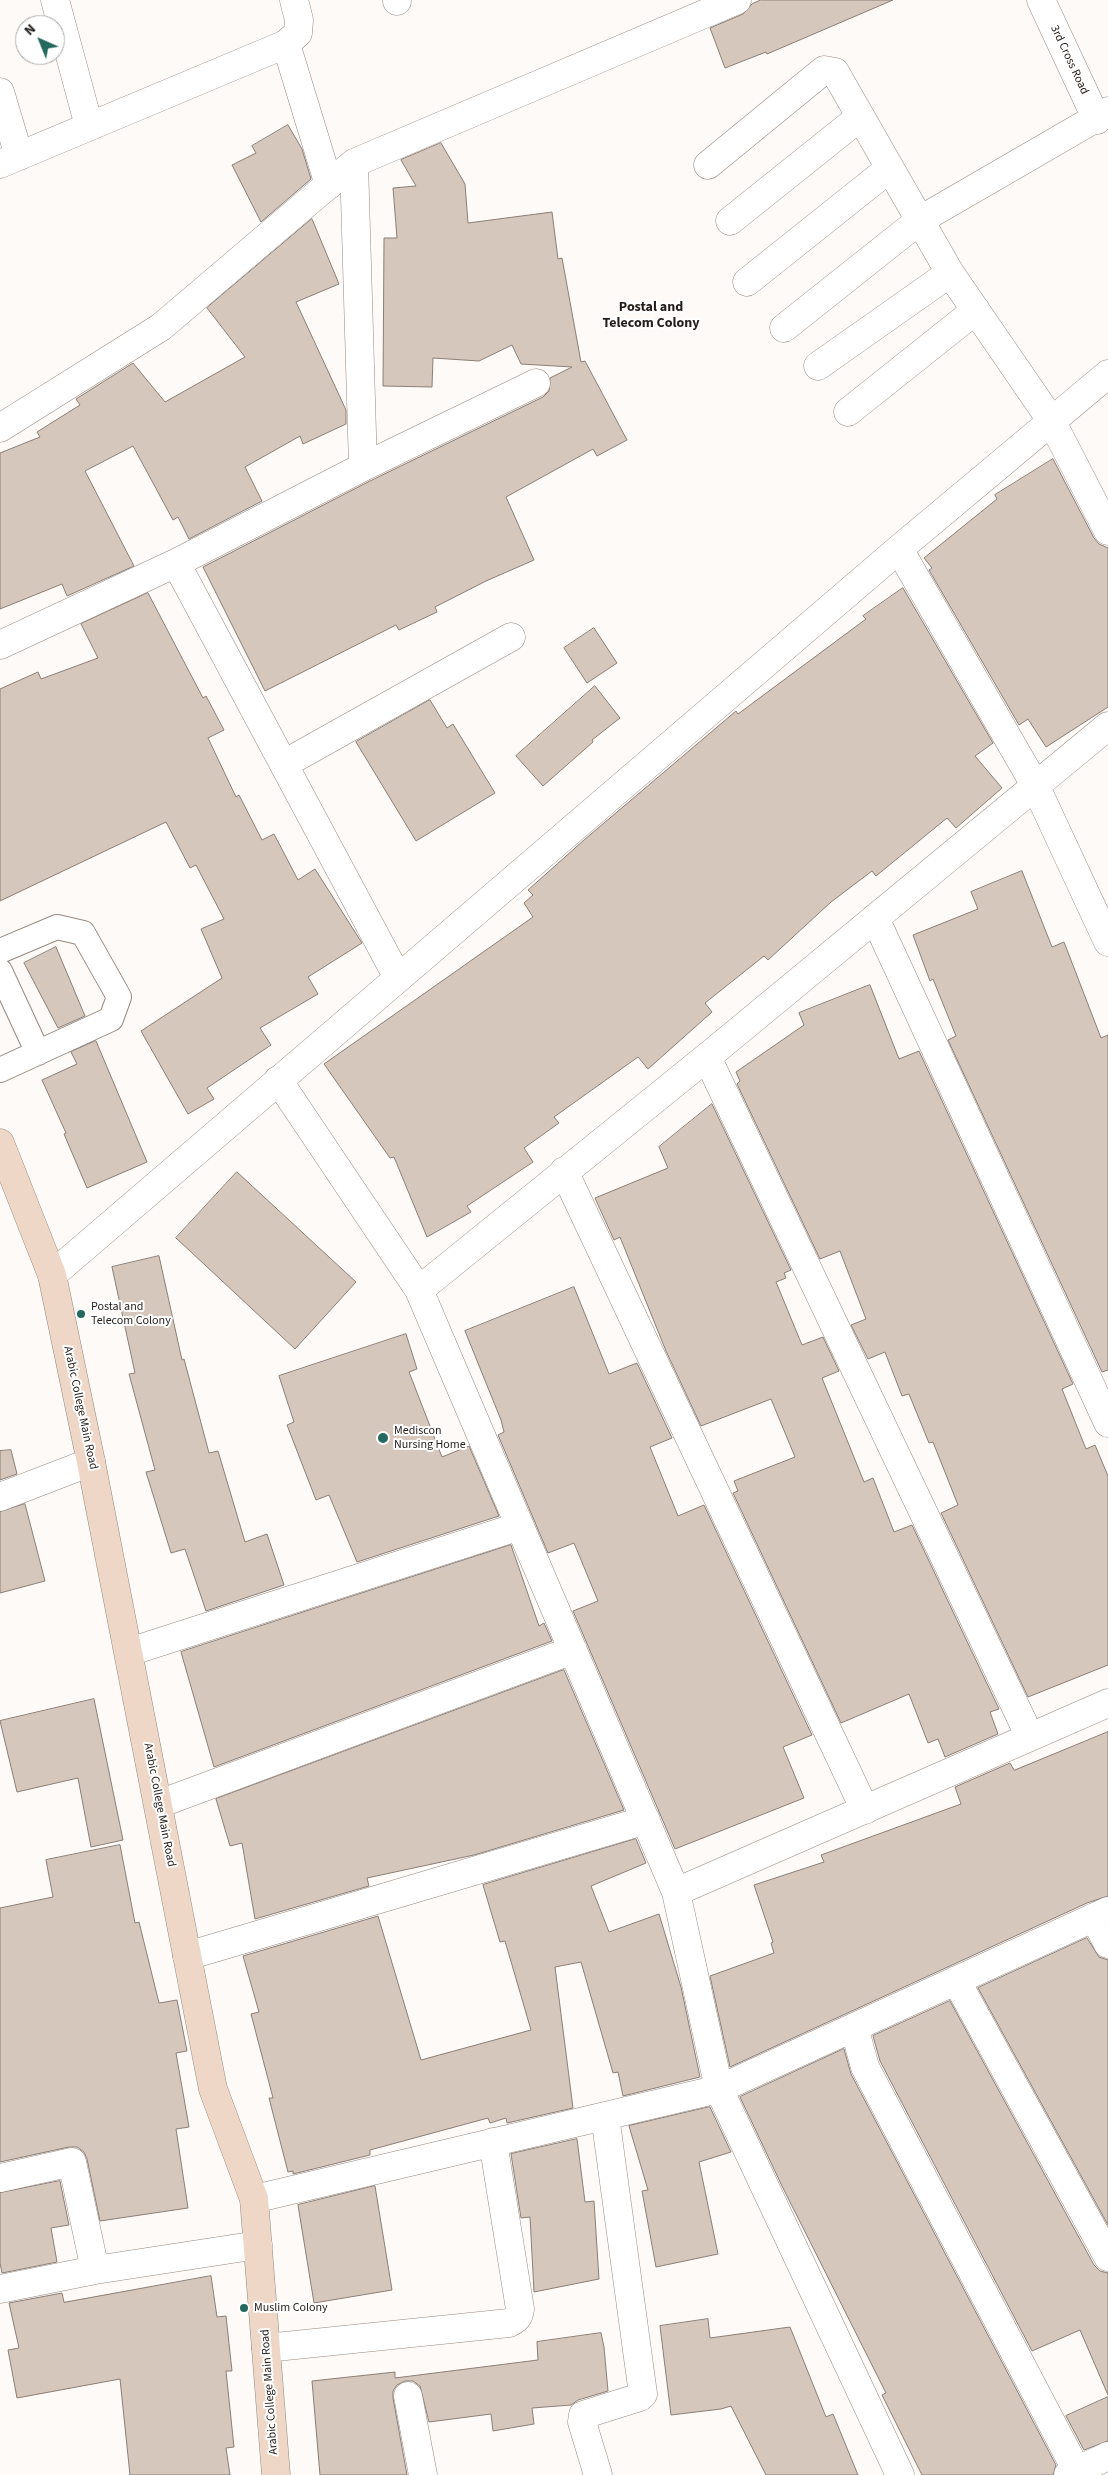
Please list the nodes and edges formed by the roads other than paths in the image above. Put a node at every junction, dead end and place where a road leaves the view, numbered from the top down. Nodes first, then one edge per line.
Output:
1 (55, 0) edge
2 (294, 0) edge
3 (737, 0) edge
4 (1041, 0) edge
5 (706, 7) edge
6 (286, 44) junction
7 (0, 92) edge
8 (1102, 115) edge
9 (860, 117) junction
10 (89, 126) junction
11 (9, 160) edge
12 (354, 163) junction
13 (708, 165) dead end
14 (890, 168) junction
15 (328, 184) junction
16 (920, 220) junction
17 (730, 221) dead end
18 (950, 273) junction
19 (747, 282) dead end
20 (976, 310) junction
21 (784, 328) dead end
22 (818, 366) dead end
23 (1108, 374) edge
24 (536, 383) dead end
25 (848, 412) dead end
26 (1051, 420) junction
27 (0, 428) edge
28 (363, 467) junction
29 (1108, 531) edge
30 (899, 549) junction
31 (176, 563) junction
32 (511, 637) dead end
33 (0, 645) edge
34 (1108, 726) edge
35 (284, 764) junction
36 (1035, 785) junction
37 (875, 918) junction
38 (1108, 942) edge
39 (0, 951) edge
40 (0, 971) edge
41 (398, 978) junction
42 (38, 1053) junction
43 (707, 1057) junction
44 (0, 1070) edge
45 (278, 1080) junction
46 (0, 1143) edge
47 (564, 1171) junction
48 (52, 1275) junction
49 (419, 1290) junction
50 (1108, 1423) edge
51 (92, 1462) junction
52 (0, 1498) edge
53 (520, 1526) junction
54 (573, 1650) junction
55 (129, 1652) junction
56 (1108, 1703) edge
57 (1030, 1737) junction
58 (159, 1804) junction
59 (865, 1810) junction
60 (646, 1820) junction
61 (676, 1892) junction
62 (1101, 1914) edge
63 (1108, 1944) edge
64 (187, 1956) junction
65 (956, 1980) junction
66 (854, 2027) junction
67 (719, 2089) junction
68 (605, 2116) junction
69 (493, 2142) junction
70 (0, 2178) edge
71 (254, 2199) junction
72 (258, 2245) junction
73 (1108, 2257) edge
74 (95, 2270) junction
75 (0, 2289) edge
76 (266, 2348) junction
77 (408, 2396) dead end
78 (1108, 2456) edge
79 (1074, 2474) edge
80 (276, 2475) edge
81 (423, 2475) edge
82 (598, 2475) edge
83 (900, 2475) edge

1 - 10 street
2 - 6 street
3 - 5 street
4 - 8 street, 3rd Cross Road
5 - 12 street
6 - 10 street
6 - 15 street
7 - 11 street
8 - 16 street
9 - 13 street
9 - 14 street
9 - 17 street
10 - 11 street
12 - 15 street
12 - 28 street
14 - 16 street
14 - 19 street
15 - 27 street
16 - 18 street
16 - 21 street
18 - 20 street
18 - 22 street
20 - 25 street
20 - 26 street
23 - 26 street
24 - 28 street
26 - 29 street
26 - 30 street
28 - 31 street
30 - 36 street
30 - 41 street
31 - 33 street
31 - 35 street
32 - 35 street
34 - 36 street
35 - 41 street
36 - 37 street
36 - 38 street
37 - 43 street
37 - 50 street
39 - 42 lane
40 - 42 lane
41 - 45 street
42 - 44 lane
43 - 47 street
43 - 57 street
45 - 48 street
45 - 49 street
46 - 48 main road, Arabic College Main Road
47 - 49 street
47 - 59 street
48 - 51 main road, Arabic College Main Road
49 - 53 street
51 - 52 street
51 - 55 main road, Arabic College Main Road
53 - 54 street
53 - 55 street
54 - 58 street
54 - 60 street
55 - 58 main road, Arabic College Main Road
56 - 57 street
57 - 59 street
58 - 64 main road, Arabic College Main Road
59 - 61 street
60 - 61 street
60 - 64 street
61 - 67 street
62 - 63 street
62 - 65 street
64 - 71 main road, Arabic College Main Road
65 - 66 street
65 - 73 street
66 - 67 street
66 - 79 street
67 - 68 street
67 - 83 street
68 - 69 street
68 - 82 street
69 - 71 street
69 - 76 street
70 - 74 street
71 - 72 main road, Arabic College Main Road
72 - 74 street
72 - 76 main road, Arabic College Main Road
74 - 75 street
76 - 80 main road, Arabic College Main Road
77 - 81 street
78 - 79 street

